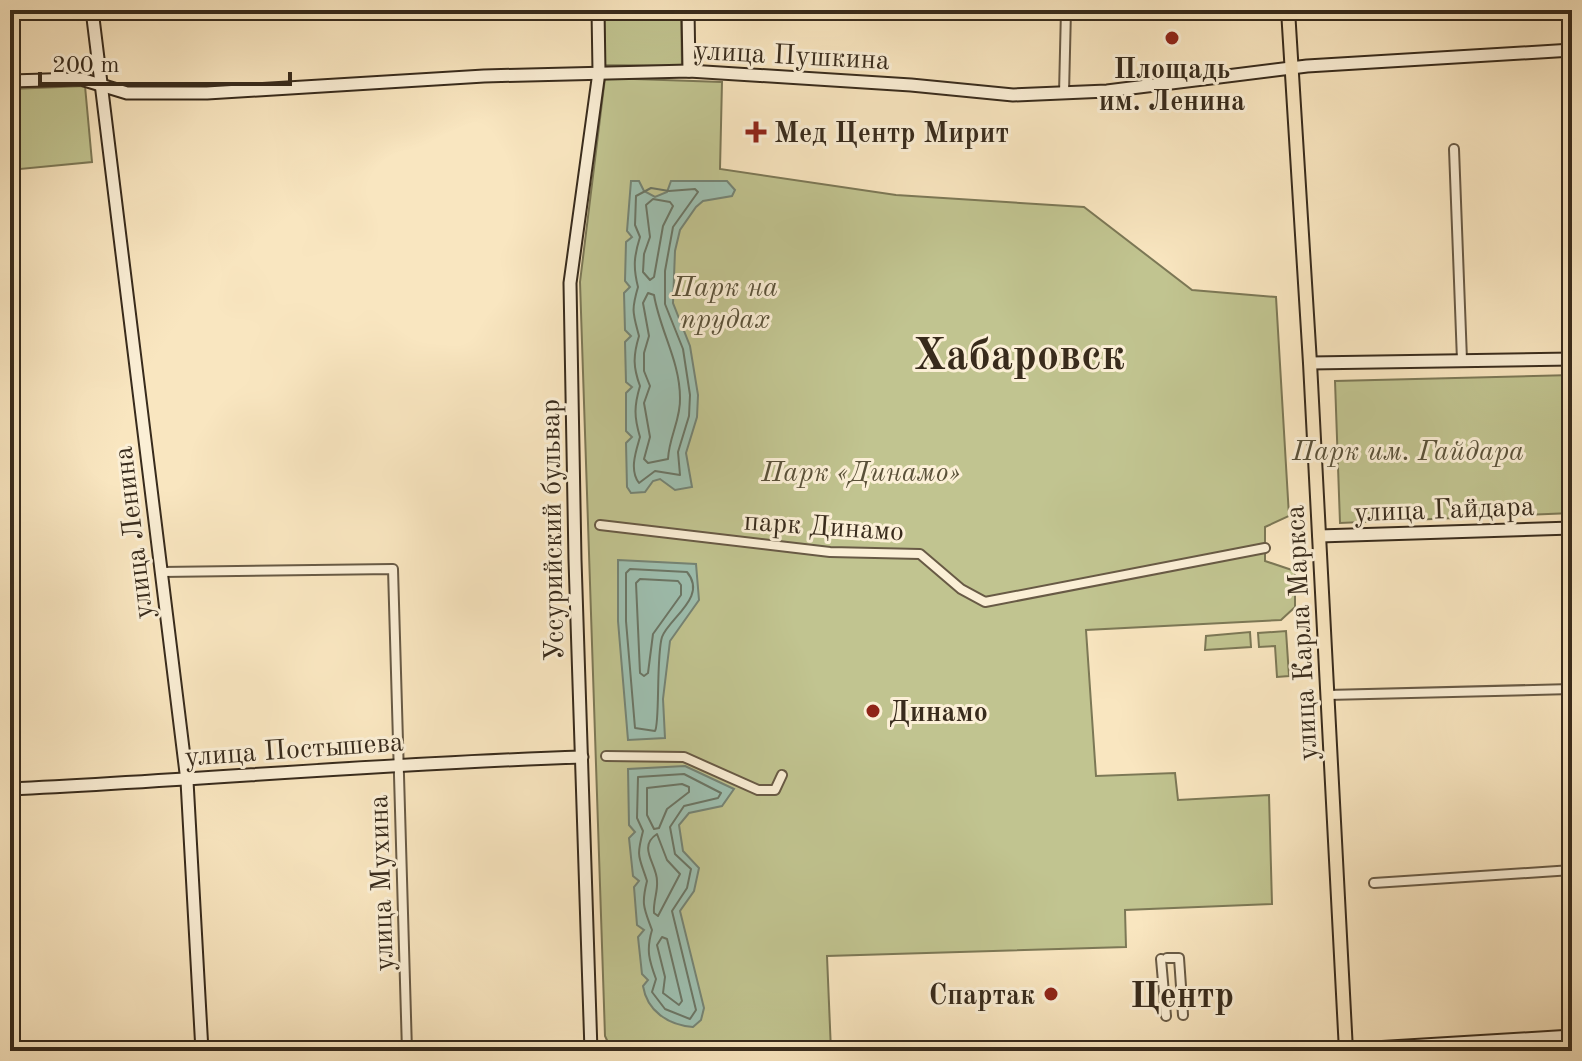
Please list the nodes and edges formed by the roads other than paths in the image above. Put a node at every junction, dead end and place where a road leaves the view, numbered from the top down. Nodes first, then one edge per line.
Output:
1 (92, 10) edge
2 (598, 10) edge
3 (688, 10) edge
4 (1066, 10) edge
5 (1288, 10) edge
6 (1572, 50) edge
7 (1291, 69) junction
8 (689, 71) junction
9 (599, 72) junction
10 (10, 81) edge
11 (102, 86) junction
12 (1064, 93) junction
13 (1454, 149) dead end
14 (1572, 359) edge
15 (1462, 360) junction
16 (1310, 363) junction
17 (600, 525) dead end
18 (1572, 528) edge
19 (1319, 536) junction
20 (1265, 548) dead end
21 (161, 572) junction
22 (1572, 689) edge
23 (1327, 695) junction
24 (606, 756) dead end
25 (582, 757) junction
26 (399, 763) junction
27 (782, 775) dead end
28 (187, 781) junction
29 (10, 789) edge
30 (1572, 870) edge
31 (1374, 883) dead end
32 (1181, 990) junction
33 (1164, 991) junction
34 (1183, 1015) dead end
35 (1166, 1016) dead end
36 (1572, 1036) edge
37 (593, 1047) edge
38 (1346, 1050) edge
39 (202, 1051) edge
40 (407, 1051) edge
41 (1324, 1051) edge

1 - 11 street, улица Ленина
2 - 9 street, Уссурийский бульвар
3 - 8 street
4 - 12 street
5 - 7 main road, улица Карла Маркса
6 - 7 street, улица Пушкина
7 - 12 street, улица Пушкина
7 - 16 main road, улица Карла Маркса
8 - 9 street, улица Пушкина
8 - 12 street, улица Пушкина
9 - 11 street, улица Пушкина
9 - 25 street, Уссурийский бульвар
10 - 11 street, улица Пушкина
11 - 21 street, улица Ленина
13 - 15 street
14 - 15 street
15 - 16 street
16 - 19 main road, улица Карла Маркса
17 - 20 street, парк Динамо
18 - 19 street, улица Гайдара
19 - 23 main road, улица Карла Маркса
21 - 26 street, улица Мухина
21 - 28 street, улица Ленина
22 - 23 street
23 - 38 main road, улица Карла Маркса
24 - 27 street
25 - 26 street, улица Постышева
25 - 37 street, Уссурийский бульвар
26 - 28 street, улица Постышева
26 - 40 street, улица Мухина
28 - 29 street, улица Постышева
28 - 39 street, улица Ленина
30 - 31 street
32 - 33 street
32 - 33 street
32 - 34 street
33 - 35 street
36 - 38 street
38 - 41 street

